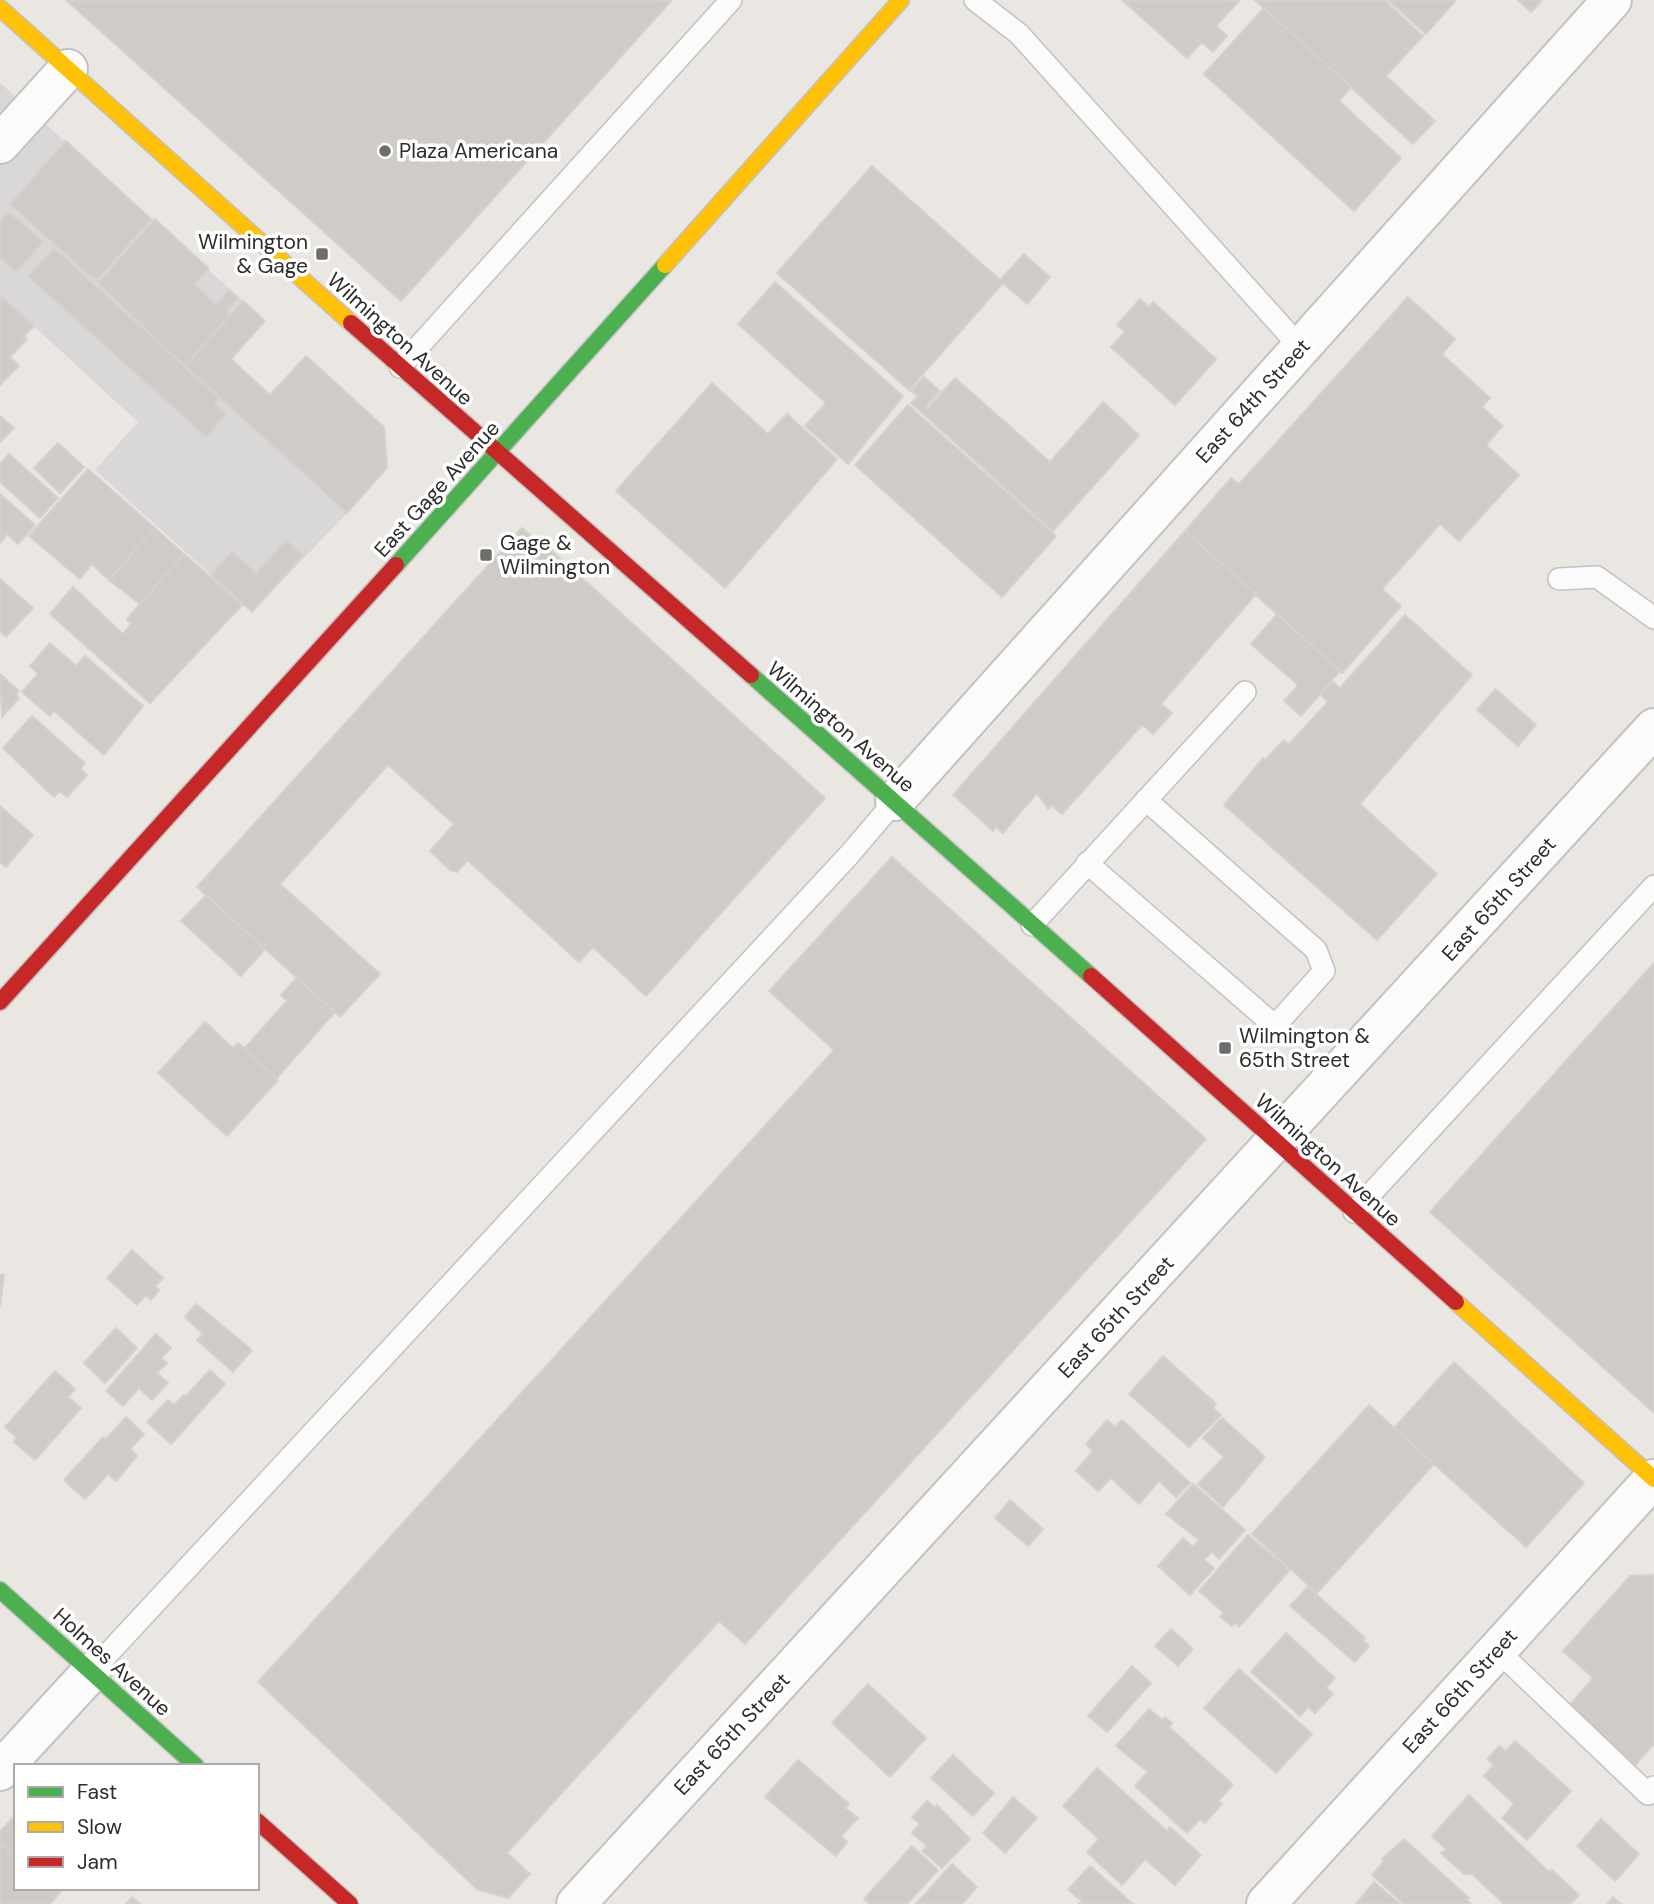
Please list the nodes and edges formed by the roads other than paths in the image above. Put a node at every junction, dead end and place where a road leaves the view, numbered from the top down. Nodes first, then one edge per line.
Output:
1 (731, 0) edge
2 (901, 0) edge
3 (975, 0) edge
4 (1612, 0) edge
5 (0, 8) edge
6 (68, 69) junction
7 (0, 144) edge
8 (1301, 348) junction
9 (400, 367) junction
10 (497, 454) junction
11 (1559, 579) dead end
12 (1654, 618) edge
13 (1245, 692) dead end
14 (1654, 729) edge
15 (1146, 800) junction
16 (895, 801) junction
17 (1087, 863) junction
18 (1654, 886) edge
19 (1032, 925) junction
20 (0, 1002) edge
21 (1277, 1143) junction
22 (1354, 1212) junction
23 (1654, 1479) edge
24 (0, 1590) edge
25 (1497, 1650) junction
26 (91, 1672) junction
27 (194, 1764) edge
28 (0, 1771) edge
29 (1654, 1787) edge
30 (259, 1823) edge
31 (350, 1904) edge
32 (576, 1904) edge
33 (1266, 1904) edge

1 - 9 lane
2 - 10 street, East Gage Avenue
3 - 8 lane
4 - 8 street, East 64th Street
5 - 6 street, Wilmington Avenue
6 - 7 street
6 - 9 street, Wilmington Avenue
8 - 16 street, East 64th Street
9 - 10 street, Wilmington Avenue
10 - 16 street, Wilmington Avenue
10 - 20 street, East Gage Avenue
11 - 12 lane
13 - 15 lane
14 - 21 street, East 65th Street
15 - 17 lane
15 - 17 lane
16 - 19 street, Wilmington Avenue
16 - 26 lane
17 - 19 lane
18 - 22 lane
19 - 21 street, Wilmington Avenue
21 - 22 street, Wilmington Avenue
21 - 32 street, East 65th Street
22 - 23 street, Wilmington Avenue
23 - 25 street, East 66th Street
24 - 26 street, Holmes Avenue
25 - 29 lane
25 - 33 street, East 66th Street
26 - 27 street, Holmes Avenue
26 - 28 street
30 - 31 street

